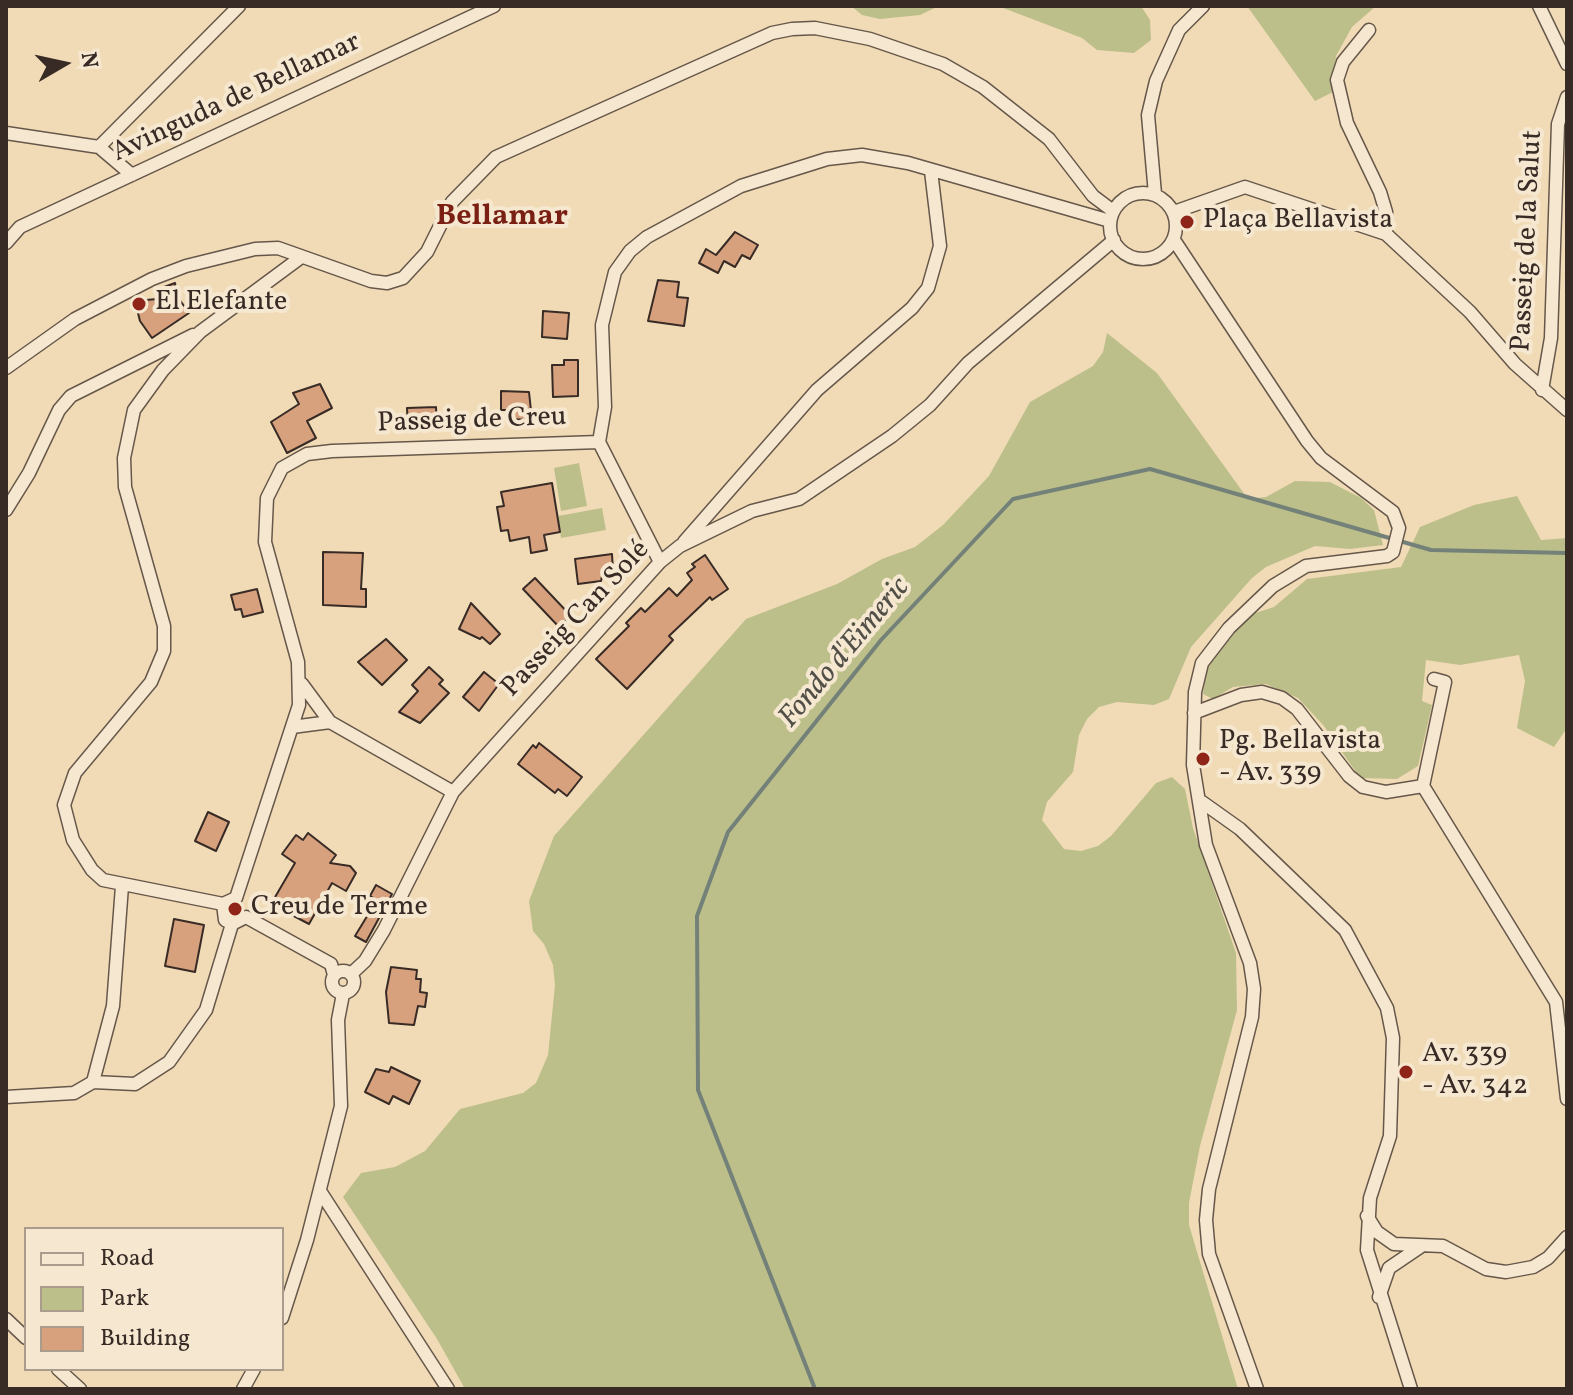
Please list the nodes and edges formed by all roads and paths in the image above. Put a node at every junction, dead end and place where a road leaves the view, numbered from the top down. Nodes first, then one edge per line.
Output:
1 (239, 6) edge
2 (1203, 6) edge
3 (1539, 6) edge
4 (482, 9) edge
5 (1369, 30) dead end
6 (1567, 64) edge
7 (1567, 97) edge
8 (6, 133) edge
9 (99, 147) junction
10 (931, 171) junction
11 (132, 175) junction
12 (1155, 194) junction
13 (1174, 212) junction
14 (1112, 216) junction
15 (6, 226) edge
16 (20, 227) junction
17 (1386, 234) junction
18 (1114, 240) junction
19 (1174, 240) junction
20 (6, 243) edge
21 (300, 258) junction
22 (200, 332) junction
23 (6, 368) edge
24 (1542, 390) junction
25 (1567, 410) edge
26 (599, 442) junction
27 (6, 510) edge
28 (680, 546) junction
29 (660, 562) junction
30 (1434, 679) dead end
31 (302, 684) junction
32 (1194, 713) junction
33 (330, 722) junction
34 (292, 727) junction
35 (1423, 786) junction
36 (453, 792) junction
37 (1202, 802) junction
38 (122, 886) junction
39 (223, 904) junction
40 (232, 924) junction
41 (351, 974) junction
42 (334, 975) junction
43 (343, 994) junction
44 (93, 1082) junction
45 (6, 1097) edge
46 (1567, 1099) edge
47 (320, 1191) junction
48 (1367, 1216) junction
49 (1567, 1237) edge
50 (1420, 1247) junction
51 (1379, 1297) junction
52 (284, 1313) edge
53 (6, 1319) edge
54 (24, 1336) edge
55 (60, 1371) edge
56 (253, 1371) edge
57 (80, 1389) edge
58 (243, 1389) edge
59 (448, 1389) edge
60 (1257, 1389) edge
61 (1411, 1389) edge

1 - 9 street
2 - 12 street
3 - 6 street
4 - 11 street, Avinguda de Bellamar
5 - 17 street
7 - 24 street, Passeig de la Salut
8 - 9 street
9 - 11 street
10 - 14 street, Passeig de Creu
10 - 26 street, Passeig de Creu
10 - 28 street
11 - 16 street, Avinguda de Bellamar
12 - 13 street
12 - 14 street
13 - 17 street
13 - 19 street
14 - 18 street
14 - 21 street
15 - 16 street
16 - 20 street, Avinguda de Bellamar
17 - 24 street
18 - 19 street
18 - 28 street, Passeig Can Solé
19 - 32 street
21 - 22 street
21 - 23 street
22 - 27 street
22 - 38 street
24 - 25 street
26 - 29 street
26 - 31 street, Passeig de Creu
28 - 29 street, Passeig Can Solé
29 - 36 street, Passeig Can Solé
30 - 35 street
31 - 33 street
31 - 34 street, Passeig de Creu
32 - 35 street
32 - 37 street
33 - 34 street
33 - 36 street
34 - 39 street, Passeig de Creu
35 - 46 street
36 - 41 street, Passeig Can Solé
37 - 48 street
37 - 60 street
38 - 39 street
38 - 44 street
39 - 40 street
40 - 42 street
40 - 44 street
41 - 42 street
41 - 43 street
42 - 43 street
43 - 47 street
44 - 45 street
47 - 52 street
47 - 59 street
48 - 50 street
48 - 51 street
49 - 50 street
50 - 51 street
51 - 61 street
53 - 54 street
55 - 57 street
56 - 58 street

